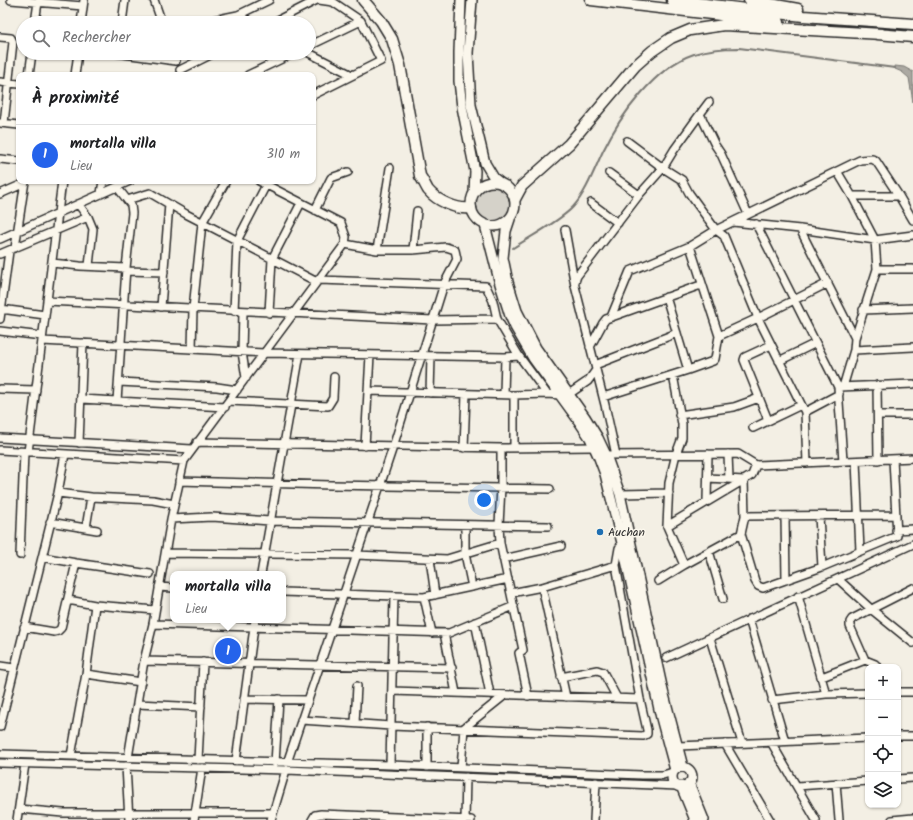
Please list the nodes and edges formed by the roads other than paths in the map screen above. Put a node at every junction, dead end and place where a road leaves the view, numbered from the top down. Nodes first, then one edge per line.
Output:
1 (11, 0) edge
2 (125, 0) edge
3 (154, 0) edge
4 (269, 0) edge
5 (318, 0) edge
6 (363, 0) edge
7 (591, 0) edge
8 (672, 0) edge
9 (749, 0) edge
10 (461, 1) edge
11 (38, 2) junction
12 (84, 3) edge
13 (472, 3) edge
14 (238, 15) joint
15 (36, 16) edge
16 (82, 16) edge
17 (123, 16) edge
18 (160, 16) edge
19 (233, 16) edge
20 (286, 16) edge
21 (361, 21) junction
22 (873, 21) junction
23 (913, 24) edge
24 (882, 34) junction
25 (0, 37) edge
26 (913, 37) edge
27 (316, 43) edge
28 (316, 57) edge
29 (31, 60) edge
30 (77, 60) edge
31 (169, 60) edge
32 (202, 60) edge
33 (279, 60) edge
34 (176, 61) joint
35 (29, 72) edge
36 (75, 72) edge
37 (181, 72) edge
38 (183, 72) edge
39 (254, 72) edge
40 (352, 75) junction
41 (0, 82) edge
42 (8, 83) junction
43 (16, 84) edge
44 (316, 93) edge
45 (709, 102) dead end
46 (700, 114) junction
47 (2, 123) edge
48 (16, 125) edge
49 (626, 141) dead end
50 (0, 159) edge
51 (16, 161) edge
52 (390, 168) dead end
53 (663, 168) junction
54 (837, 171) junction
55 (348, 172) dead end
56 (609, 173) dead end
57 (21, 184) edge
58 (25, 184) edge
59 (62, 184) edge
60 (102, 184) edge
61 (124, 184) edge
62 (224, 184) edge
63 (266, 185) joint
64 (504, 185) junction
65 (117, 187) junction
66 (101, 193) junction
67 (474, 193) junction
68 (0, 194) edge
69 (639, 195) junction
70 (852, 196) junction
71 (899, 196) junction
72 (515, 199) junction
73 (127, 200) junction
74 (301, 203) junction
75 (590, 203) dead end
76 (78, 204) junction
77 (169, 204) junction
78 (471, 208) junction
79 (315, 210) junction
80 (417, 211) dead end
81 (58, 212) junction
82 (748, 214) junction
83 (88, 216) junction
84 (510, 219) junction
85 (913, 220) edge
86 (732, 222) junction
87 (202, 223) junction
88 (618, 223) junction
89 (756, 224) junction
90 (485, 225) junction
91 (800, 229) junction
92 (56, 230) junction
93 (565, 230) dead end
94 (716, 230) junction
95 (18, 231) junction
96 (913, 235) edge
97 (0, 239) edge
98 (875, 240) junction
99 (237, 241) junction
100 (345, 244) junction
101 (690, 246) junction
102 (12, 249) junction
103 (378, 250) junction
104 (413, 250) junction
105 (0, 254) edge
106 (272, 259) junction
107 (52, 263) junction
108 (89, 266) junction
109 (877, 269) junction
110 (913, 269) edge
111 (126, 270) junction
112 (164, 272) junction
113 (318, 281) junction
114 (575, 282) junction
115 (828, 283) junction
116 (444, 284) junction
117 (703, 286) junction
118 (666, 297) junction
119 (794, 300) junction
120 (47, 301) junction
121 (124, 305) junction
122 (161, 307) junction
123 (913, 308) edge
124 (1, 309) junction
125 (193, 309) junction
126 (863, 310) junction
127 (234, 311) junction
128 (243, 312) junction
129 (269, 313) junction
130 (293, 314) junction
131 (45, 315) junction
132 (611, 317) junction
133 (758, 318) junction
134 (0, 319) edge
135 (497, 319) junction
136 (433, 320) junction
137 (0, 331) edge
138 (677, 333) junction
139 (719, 336) junction
140 (855, 338) junction
141 (42, 339) junction
142 (83, 343) junction
143 (816, 343) junction
144 (121, 345) junction
145 (771, 345) junction
146 (590, 347) junction
147 (913, 347) edge
148 (192, 349) junction
149 (854, 350) junction
150 (242, 352) junction
151 (264, 353) junction
152 (300, 354) junction
153 (370, 355) junction
154 (422, 355) junction
155 (431, 356) junction
156 (519, 356) junction
157 (505, 357) junction
158 (780, 361) junction
159 (595, 367) junction
160 (688, 370) junction
161 (673, 375) junction
162 (334, 377) dead end
163 (246, 378) junction
164 (119, 382) junction
165 (913, 384) edge
166 (877, 385) junction
167 (0, 389) edge
168 (840, 389) junction
169 (36, 390) junction
170 (237, 390) junction
171 (368, 391) junction
172 (410, 392) junction
173 (430, 393) junction
174 (466, 394) junction
175 (504, 394) junction
176 (547, 394) junction
177 (514, 395) junction
178 (564, 395) junction
179 (603, 397) junction
180 (759, 398) junction
181 (81, 399) junction
182 (117, 401) junction
183 (227, 404) junction
184 (291, 404) junction
185 (801, 404) junction
186 (805, 412) junction
187 (913, 414) edge
188 (679, 415) junction
189 (878, 415) junction
190 (768, 420) junction
191 (752, 428) dead end
192 (0, 438) edge
193 (30, 440) junction
194 (197, 442) junction
195 (79, 443) junction
196 (284, 443) junction
197 (365, 446) junction
198 (393, 447) junction
199 (594, 447) junction
200 (464, 448) junction
201 (501, 448) junction
202 (514, 448) junction
203 (192, 449) junction
204 (0, 450) edge
205 (26, 452) junction
206 (65, 454) junction
207 (676, 454) junction
208 (708, 454) junction
209 (728, 454) junction
210 (606, 455) junction
211 (616, 455) junction
212 (913, 458) edge
213 (893, 459) junction
214 (878, 460) junction
215 (184, 461) junction
216 (842, 461) junction
217 (856, 461) junction
218 (807, 463) junction
219 (756, 465) junction
220 (708, 478) junction
221 (729, 479) junction
222 (744, 480) junction
223 (179, 481) junction
224 (277, 483) junction
225 (380, 485) junction
226 (501, 487) junction
227 (550, 489) dead end
228 (58, 493) junction
229 (669, 493) junction
230 (620, 494) junction
231 (91, 497) junction
232 (707, 501) junction
233 (174, 504) junction
234 (858, 515) junction
235 (896, 515) junction
236 (745, 516) junction
237 (784, 516) junction
238 (820, 516) junction
239 (171, 519) junction
240 (270, 520) junction
241 (50, 522) junction
242 (368, 523) junction
243 (465, 525) junction
244 (499, 525) junction
245 (548, 526) dead end
246 (668, 526) junction
247 (86, 528) junction
248 (913, 529) edge
249 (97, 530) dead end
250 (896, 530) junction
251 (741, 534) junction
252 (500, 543) junction
253 (913, 544) edge
254 (561, 546) dead end
255 (623, 547) junction
256 (709, 551) junction
257 (860, 551) junction
258 (166, 553) junction
259 (264, 554) junction
260 (465, 554) junction
261 (20, 555) dead end
262 (356, 555) junction
263 (42, 557) junction
264 (504, 558) junction
265 (430, 559) junction
266 (76, 563) junction
267 (616, 565) junction
268 (684, 565) junction
269 (822, 567) junction
270 (261, 571) edge
271 (150, 574) dead end
272 (508, 579) junction
273 (838, 579) junction
274 (786, 580) junction
275 (658, 581) dead end
276 (472, 587) junction
277 (542, 587) junction
278 (160, 588) junction
279 (170, 588) edge
280 (913, 588) edge
281 (286, 592) edge
282 (511, 593) junction
283 (343, 595) junction
284 (435, 595) junction
285 (394, 596) junction
286 (798, 596) junction
287 (424, 598) junction
288 (723, 599) dead end
289 (68, 600) junction
290 (96, 605) junction
291 (514, 606) junction
292 (871, 609) junction
293 (155, 610) junction
294 (749, 619) junction
295 (475, 622) junction
296 (153, 624) junction
297 (254, 624) edge
298 (24, 627) junction
299 (332, 629) junction
300 (393, 631) junction
301 (432, 632) junction
302 (444, 633) junction
303 (910, 636) edge
304 (710, 638) junction
305 (913, 643) edge
306 (666, 658) dead end
307 (865, 660) junction
308 (144, 661) junction
309 (203, 662) junction
310 (249, 663) junction
311 (875, 664) edge
312 (320, 665) junction
313 (0, 666) edge
314 (392, 666) junction
315 (14, 668) junction
316 (452, 668) junction
317 (86, 674) junction
318 (561, 677) junction
319 (822, 677) junction
320 (141, 682) junction
321 (357, 686) dead end
322 (392, 692) junction
323 (901, 692) edge
324 (913, 692) edge
325 (456, 693) junction
326 (865, 693) edge
327 (490, 694) junction
328 (826, 694) junction
329 (505, 695) junction
330 (528, 696) junction
331 (566, 697) junction
332 (617, 698) junction
333 (244, 699) junction
334 (640, 699) junction
335 (279, 700) junction
336 (308, 700) junction
337 (772, 700) junction
338 (3, 701) edge
339 (137, 704) junction
340 (201, 707) junction
341 (301, 720) junction
342 (354, 723) junction
343 (391, 726) junction
344 (0, 727) edge
345 (427, 727) junction
346 (464, 728) junction
347 (901, 736) edge
348 (913, 736) edge
349 (865, 738) edge
350 (785, 741) junction
351 (771, 742) junction
352 (742, 743) junction
353 (725, 744) junction
354 (678, 746) junction
355 (0, 754) edge
356 (71, 756) junction
357 (128, 758) junction
358 (198, 760) junction
359 (236, 761) junction
360 (0, 763) edge
361 (275, 763) junction
362 (25, 764) junction
363 (390, 765) junction
364 (126, 766) junction
365 (287, 766) junction
366 (427, 767) junction
367 (202, 768) junction
368 (460, 768) junction
369 (677, 770) junction
370 (466, 777) junction
371 (913, 778) edge
372 (901, 779) edge
373 (865, 781) edge
374 (596, 782) junction
375 (836, 783) junction
376 (683, 785) junction
377 (797, 786) junction
378 (19, 809) junction
379 (129, 812) junction
380 (273, 812) junction
381 (62, 816) edge
382 (195, 816) edge
383 (913, 818) edge
384 (427, 819) edge
385 (17, 820) edge
386 (129, 820) edge
387 (271, 820) edge
388 (312, 820) edge
389 (465, 820) edge
390 (471, 820) edge
391 (594, 820) edge
392 (695, 820) edge
393 (704, 820) edge
394 (770, 820) edge
395 (816, 820) edge
396 (839, 820) edge
397 (892, 820) edge

1 - 11 street
2 - 17 street
3 - 18 street
4 - 14 street
5 - 20 street
5 - 21 street
6 - 78 highway
7 - 24 highway
8 - 22 highway
9 - 22 highway
10 - 67 main road
11 - 12 street
11 - 15 street
12 - 16 street
13 - 64 main road
14 - 19 street
21 - 27 street
21 - 40 street
22 - 23 highway
24 - 26 highway
24 - 72 highway
25 - 42 street
28 - 40 street
29 - 35 street
30 - 36 street
31 - 34 street
32 - 38 street
33 - 39 street
34 - 37 street
40 - 44 street
41 - 42 street
42 - 43 street
42 - 47 street
45 - 46 street
46 - 53 street
46 - 82 street
47 - 48 street
49 - 53 street
50 - 51 street
52 - 103 street
53 - 69 street
53 - 94 street
54 - 70 street
54 - 71 street
54 - 82 street
55 - 79 street
56 - 69 street
57 - 68 street
58 - 95 street
59 - 81 street
60 - 66 street
61 - 65 street
62 - 87 street
63 - 74 street
63 - 99 street
64 - 67 main road
64 - 72 main road
65 - 66 street
65 - 73 street
66 - 76 street
67 - 78 main road
69 - 88 street
70 - 71 street
70 - 98 street
71 - 85 street
72 - 84 main road
73 - 77 street
73 - 111 street
74 - 79 street
74 - 106 street
75 - 88 street
76 - 81 street
76 - 83 street
77 - 87 street
77 - 112 street
78 - 90 main road
79 - 100 street
80 - 104 street
81 - 92 street
81 - 95 street
82 - 86 street
83 - 92 street
83 - 108 street
84 - 90 main road
84 - 178 main road
86 - 89 street
86 - 94 street
87 - 99 street
87 - 125 street
88 - 114 street
89 - 91 street
89 - 119 street
90 - 178 main road
91 - 98 street
91 - 115 street
92 - 102 street
92 - 107 street
93 - 114 street
94 - 101 street
94 - 133 street
95 - 97 street
95 - 102 street
96 - 98 street
98 - 109 street
99 - 106 street
99 - 127 street
100 - 103 street
100 - 113 street
101 - 117 street
101 - 132 street
102 - 105 street
102 - 124 street
103 - 104 street
104 - 116 street
106 - 113 street
106 - 129 street
107 - 108 street
107 - 120 street
108 - 111 street
109 - 110 street
109 - 126 street
111 - 112 street
111 - 121 street
112 - 122 street
113 - 116 street
113 - 130 street
114 - 146 street
115 - 119 street
115 - 140 street
116 - 135 street
116 - 136 street
117 - 118 street
117 - 139 street
118 - 132 street
118 - 138 street
119 - 133 street
119 - 143 street
120 - 121 street
120 - 131 street
121 - 122 street
121 - 144 street
122 - 125 street
123 - 126 street
124 - 131 street
124 - 134 street
125 - 127 street
125 - 148 street
126 - 140 street
127 - 128 street
128 - 129 street
128 - 150 street
129 - 130 street
130 - 136 street
130 - 151 street
131 - 141 street
132 - 146 street
133 - 139 street
133 - 145 street
135 - 136 street
135 - 156 street
136 - 154 street
137 - 141 street
138 - 159 street
138 - 160 street
139 - 160 street
140 - 149 street
141 - 142 street
141 - 169 street
142 - 144 street
142 - 181 street
143 - 158 street
143 - 168 street
144 - 148 street
144 - 164 street
145 - 158 street
145 - 180 street
146 - 159 street
147 - 149 street
148 - 150 street
149 - 168 street
150 - 151 street
150 - 163 street
151 - 152 street
151 - 163 street
152 - 153 street
152 - 184 street
153 - 154 street
153 - 171 street
154 - 155 street
154 - 172 street
155 - 157 street
155 - 173 street
156 - 157 street
156 - 176 street
157 - 175 street
158 - 185 street
159 - 178 street
159 - 179 street
160 - 161 street
161 - 179 street
161 - 188 street
162 - 184 street
163 - 170 street
164 - 170 street
164 - 182 street
165 - 166 street
166 - 168 street
166 - 189 street
167 - 169 street
168 - 186 street
168 - 216 street
169 - 193 street
170 - 183 street
171 - 172 street
171 - 197 street
172 - 173 street
172 - 198 street
173 - 174 street
174 - 175 street
174 - 200 street
175 - 177 street
176 - 177 street
176 - 178 street
177 - 202 street
178 - 199 main road
178 - 210 main road
179 - 211 street
180 - 188 street
180 - 190 street
181 - 182 street
181 - 195 street
182 - 183 street
183 - 184 street
183 - 194 street
184 - 196 street
185 - 186 street
185 - 190 street
186 - 218 street
187 - 189 street
188 - 207 street
189 - 214 street
190 - 191 street
192 - 193 street
193 - 195 street
193 - 205 street
194 - 196 street
194 - 203 street
195 - 203 street
196 - 197 street
196 - 224 street
197 - 198 street
198 - 200 street
198 - 225 street
199 - 202 street
199 - 255 main road
200 - 201 street
201 - 202 street
201 - 226 street
203 - 215 street
204 - 205 street
205 - 206 street
205 - 261 street
206 - 215 street
206 - 228 street
207 - 208 street
207 - 211 street
207 - 229 street
208 - 209 street
208 - 220 street
209 - 219 street
209 - 221 street
210 - 211 street
210 - 230 main road
212 - 213 street
213 - 214 street
213 - 235 street
214 - 217 street
215 - 223 street
216 - 217 street
216 - 218 street
217 - 234 street
218 - 219 street
219 - 222 street
220 - 221 street
220 - 232 street
221 - 222 street
222 - 232 street
222 - 236 street
223 - 224 street
223 - 233 street
224 - 225 street
224 - 240 street
225 - 226 street
225 - 242 street
226 - 227 street
226 - 244 street
228 - 231 street
228 - 241 street
229 - 230 street
229 - 246 street
230 - 354 main road
231 - 233 street
231 - 247 street
232 - 246 street
233 - 239 street
234 - 235 street
234 - 238 street
234 - 257 street
235 - 250 street
236 - 237 street
236 - 251 street
237 - 238 street
237 - 274 street
238 - 269 street
239 - 240 street
239 - 258 street
240 - 242 street
240 - 259 street
241 - 247 street
241 - 263 street
242 - 243 street
242 - 262 street
243 - 244 street
243 - 260 street
244 - 245 street
244 - 252 street
246 - 268 street
247 - 249 street
248 - 250 street
250 - 257 street
251 - 256 street
251 - 274 street
252 - 260 street
252 - 264 street
253 - 273 street
254 - 264 street
255 - 267 street
255 - 369 main road
256 - 268 street
256 - 288 street
257 - 269 street
258 - 259 street
258 - 278 street
259 - 262 street
259 - 270 street
260 - 265 street
260 - 276 street
262 - 265 street
262 - 283 street
263 - 266 street
263 - 298 street
264 - 272 street
265 - 284 street
266 - 271 street
266 - 289 street
267 - 277 street
267 - 334 street
268 - 275 street
269 - 274 street
272 - 276 street
272 - 282 street
273 - 286 street
273 - 292 street
276 - 284 street
277 - 282 street
277 - 318 street
278 - 279 street
278 - 293 street
280 - 292 street
281 - 283 street
282 - 291 street
283 - 285 street
283 - 299 street
284 - 287 street
285 - 287 street
285 - 300 street
286 - 294 street
286 - 319 street
287 - 301 street
289 - 290 street
289 - 298 street
290 - 293 street
290 - 317 street
291 - 295 street
291 - 330 street
292 - 303 street
292 - 307 street
293 - 296 street
294 - 304 street
294 - 337 street
295 - 302 street
295 - 327 street
296 - 297 street
296 - 308 street
297 - 299 street
297 - 310 street
298 - 315 street
299 - 300 street
299 - 312 street
300 - 301 street
300 - 314 street
301 - 302 street
302 - 316 street
303 - 305 street
304 - 306 street
304 - 352 street
307 - 311 street
307 - 319 street
308 - 309 street
308 - 320 street
309 - 310 street
309 - 340 street
310 - 312 street
310 - 333 street
312 - 314 street
312 - 336 street
313 - 315 street
314 - 316 street
314 - 322 street
315 - 338 street
316 - 325 street
317 - 320 street
317 - 356 street
318 - 331 street
318 - 332 street
319 - 328 street
320 - 339 street
321 - 342 street
322 - 325 street
322 - 343 street
323 - 324 street
325 - 327 street
326 - 328 street
327 - 329 street
328 - 337 street
329 - 330 street
329 - 346 street
330 - 331 street
331 - 332 street
332 - 334 street
333 - 335 street
333 - 359 street
334 - 346 street
335 - 336 street
335 - 361 street
336 - 341 street
337 - 350 street
338 - 344 street
339 - 340 street
339 - 357 street
340 - 358 street
341 - 342 street
341 - 365 street
342 - 343 street
343 - 345 street
343 - 363 street
345 - 346 street
345 - 366 street
346 - 368 street
347 - 348 street
349 - 350 street
350 - 351 street
351 - 352 street
351 - 377 street
352 - 353 street
353 - 354 street
353 - 394 street
354 - 369 main road
355 - 356 street
356 - 357 street
357 - 358 street
358 - 359 street
359 - 361 street
360 - 362 street
361 - 365 street
362 - 364 street
362 - 378 street
363 - 365 street
363 - 366 street
364 - 367 street
364 - 379 street
365 - 367 street
365 - 370 street
365 - 380 street
366 - 368 street
367 - 382 street
368 - 369 street
369 - 376 main road
369 - 376 main road
370 - 374 street
370 - 389 street
371 - 372 street
373 - 375 street
374 - 376 street
374 - 391 street
375 - 377 street
375 - 396 street
376 - 392 main road
376 - 393 main road
377 - 395 street
378 - 381 street
378 - 385 street
379 - 381 street
379 - 382 street
379 - 386 street
380 - 382 street
380 - 387 street
383 - 397 street
384 - 388 street
384 - 389 street
389 - 390 street

